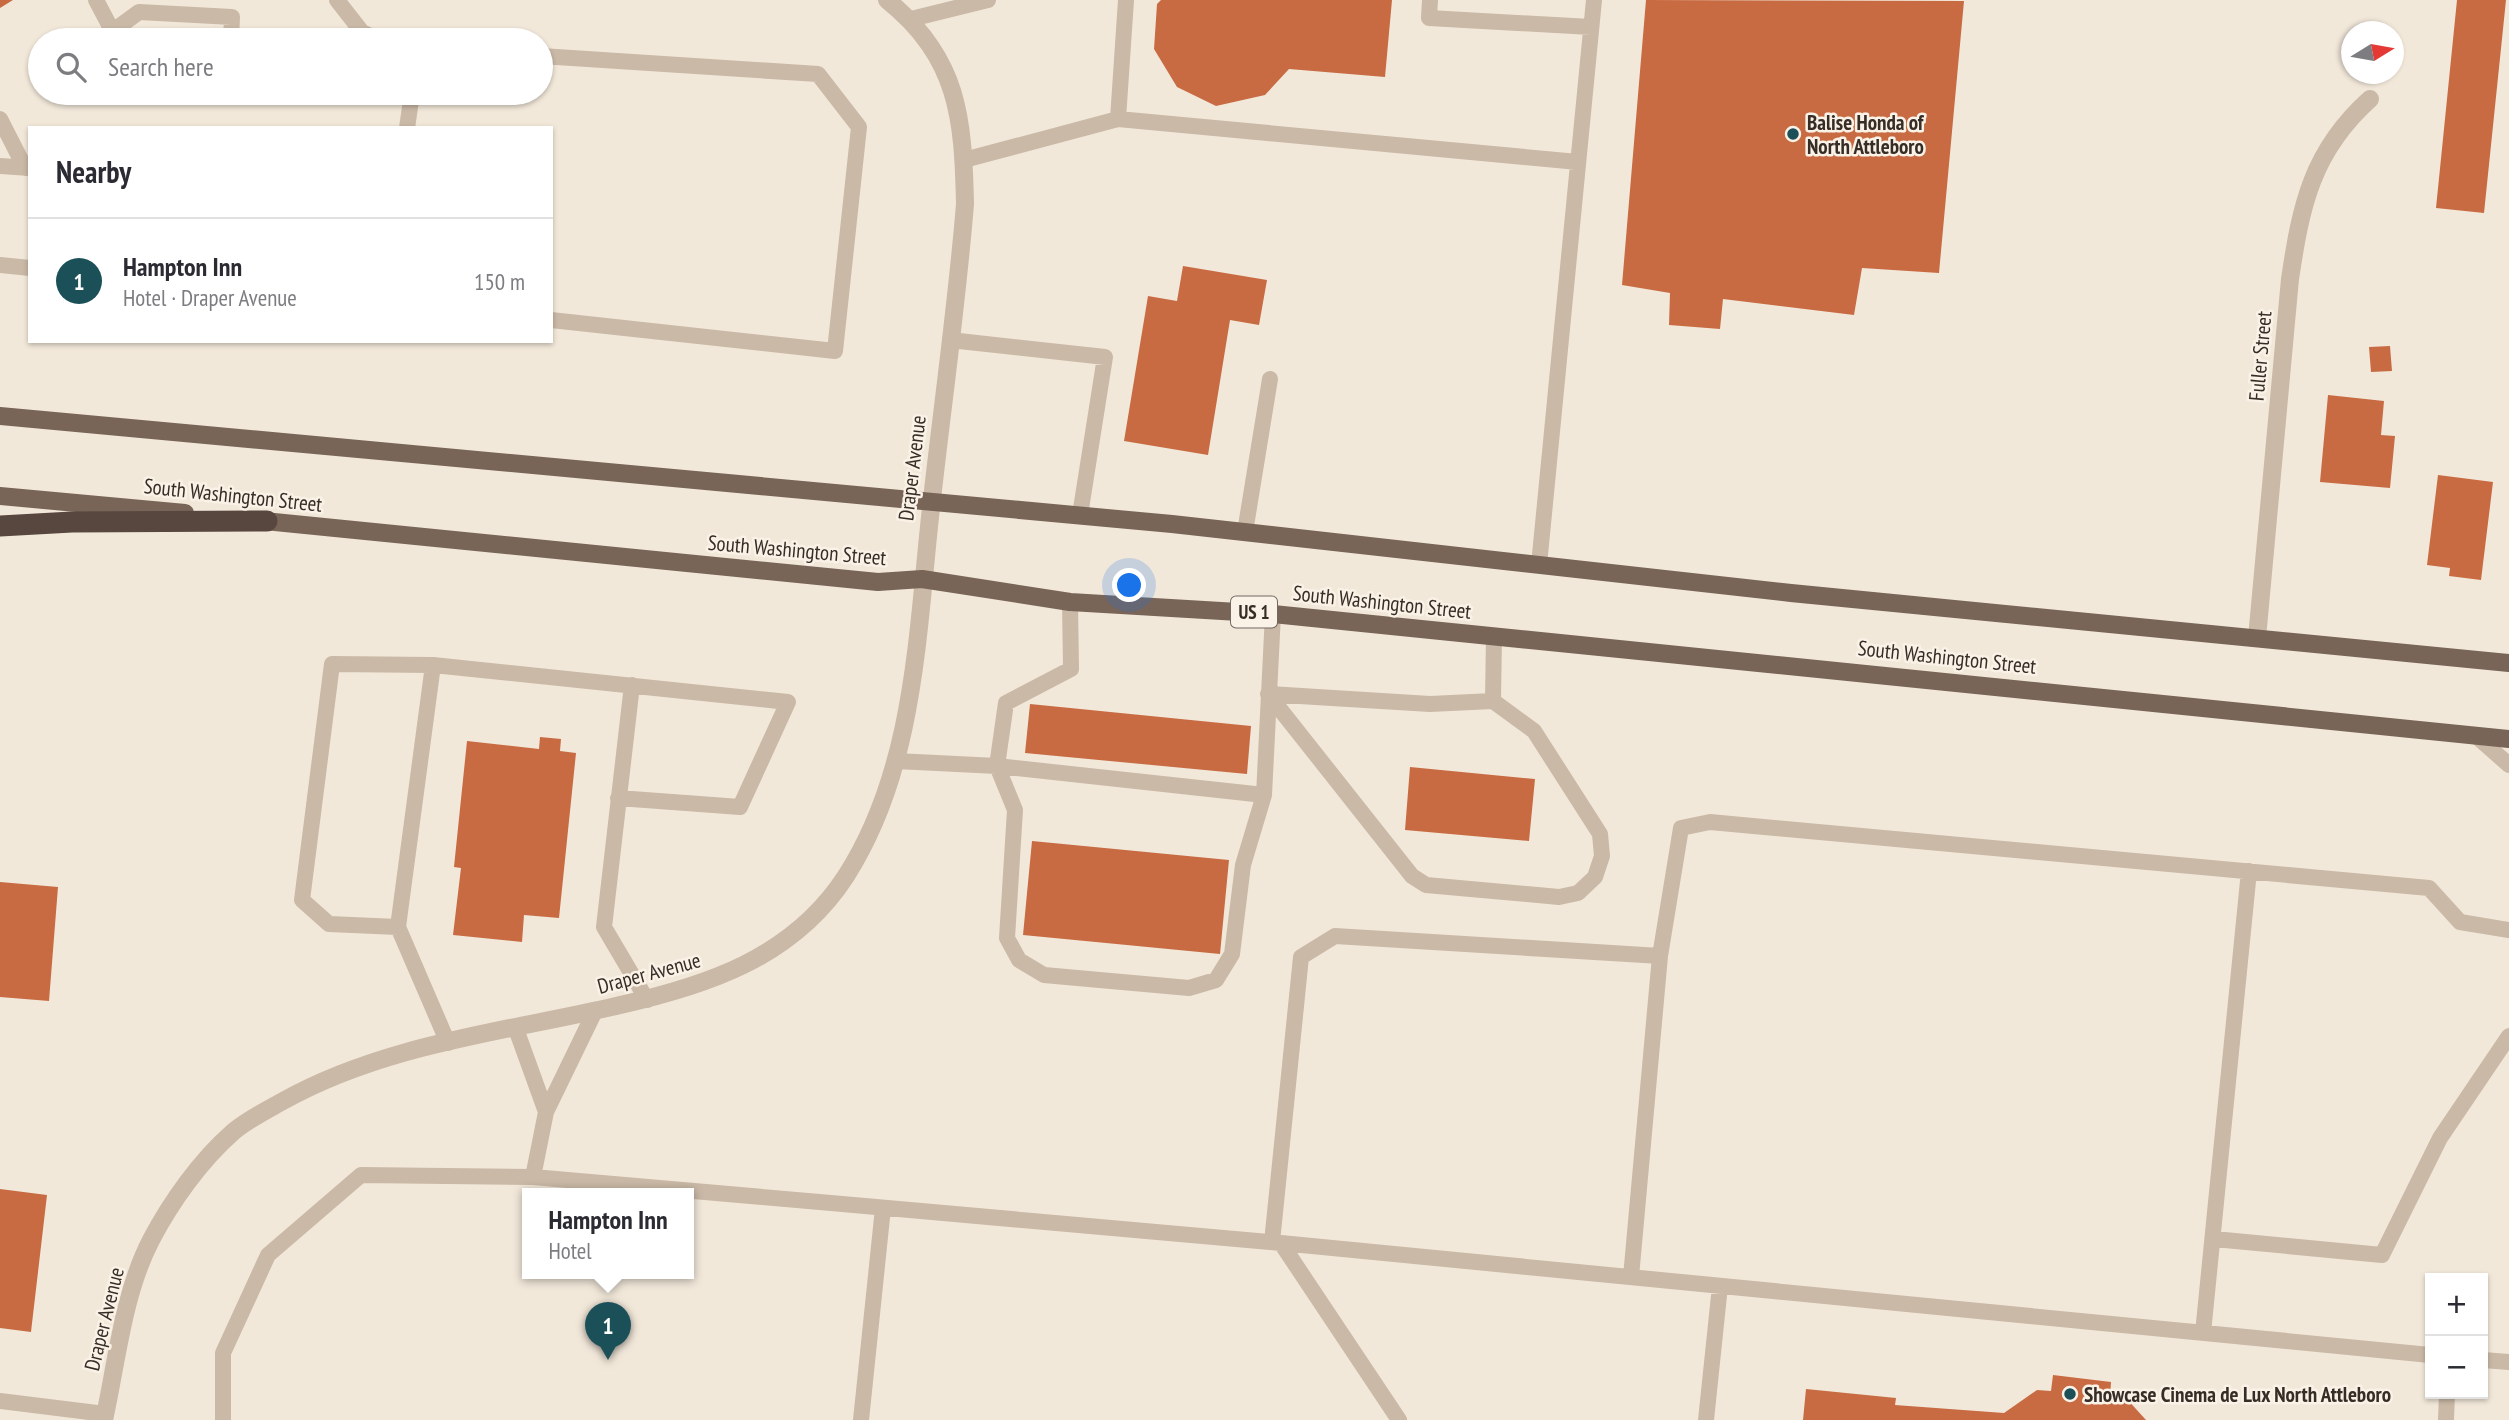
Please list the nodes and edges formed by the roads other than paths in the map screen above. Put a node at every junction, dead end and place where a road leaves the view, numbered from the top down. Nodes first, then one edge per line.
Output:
1 (96, 0) edge
2 (337, 0) edge
3 (887, 0) edge
4 (988, 0) edge
5 (1126, 0) edge
6 (1430, 0) edge
7 (1594, 0) edge
8 (911, 19) junction
9 (1591, 27) junction
10 (111, 28) edge
11 (123, 28) edge
12 (232, 28) edge
13 (359, 28) edge
14 (553, 57) edge
15 (2370, 99) dead end
16 (410, 105) edge
17 (0, 119) edge
18 (1118, 119) junction
19 (407, 126) edge
20 (964, 160) junction
21 (1578, 162) junction
22 (0, 166) edge
23 (27, 168) edge
24 (0, 265) edge
25 (28, 268) edge
26 (553, 320) edge
27 (950, 340) junction
28 (1270, 379) dead end
29 (0, 416) edge
30 (0, 496) edge
31 (931, 501) junction
32 (1080, 515) junction
33 (267, 521) junction
34 (0, 526) edge
35 (1245, 532) junction
36 (1538, 565) junction
37 (922, 579) junction
38 (1070, 602) junction
39 (1273, 614) junction
40 (1494, 636) junction
41 (2257, 638) junction
42 (2509, 663) edge
43 (433, 665) junction
44 (632, 685) junction
45 (1268, 694) junction
46 (1493, 701) junction
47 (2475, 735) junction
48 (2509, 739) edge
49 (896, 761) junction
50 (2509, 765) edge
51 (997, 766) junction
52 (1264, 795) junction
53 (618, 799) junction
54 (2249, 871) junction
55 (398, 927) junction
56 (2509, 930) edge
57 (1660, 956) junction
58 (647, 1000) junction
59 (595, 1011) junction
60 (516, 1029) junction
61 (2509, 1036) edge
62 (448, 1044) junction
63 (546, 1112) junction
64 (533, 1177) junction
65 (657, 1188) edge
66 (694, 1191) edge
67 (883, 1208) junction
68 (2214, 1239) junction
69 (1276, 1242) junction
70 (1631, 1277) junction
71 (1720, 1286) junction
72 (2203, 1333) junction
73 (2425, 1355) edge
74 (2488, 1360) edge
75 (2509, 1362) edge
76 (2448, 1399) edge
77 (0, 1401) edge
78 (104, 1417) edge
79 (223, 1420) edge
80 (861, 1420) edge
81 (1399, 1420) edge
82 (1706, 1420) edge
83 (2446, 1420) edge

1 - 10 lane
2 - 13 lane
3 - 8 street, Draper Avenue
4 - 8 lane
5 - 18 lane
6 - 9 lane
7 - 9 lane
8 - 20 street, Draper Avenue
9 - 21 lane
11 - 12 lane
14 - 26 lane
15 - 41 street, Fuller Street
16 - 19 lane
17 - 23 lane
18 - 20 lane
18 - 21 lane
20 - 27 street, Draper Avenue
21 - 36 lane
22 - 23 lane
24 - 25 lane
27 - 31 street, Draper Avenue
27 - 32 lane
28 - 35 lane
29 - 31 main road
30 - 33 main road, South Washington Street / US 1
31 - 32 main road
31 - 37 street, Draper Avenue
32 - 35 main road
33 - 34 highway
33 - 37 main road, South Washington Street / US 1
35 - 36 main road
36 - 41 main road
37 - 38 main road, South Washington Street / US 1
37 - 49 street, Draper Avenue
38 - 39 main road, South Washington Street / US 1
38 - 51 lane
39 - 40 main road, South Washington Street / US 1
39 - 45 lane
40 - 46 lane
40 - 47 main road, South Washington Street / US 1
41 - 42 main road
43 - 44 lane
43 - 55 lane
43 - 55 lane
44 - 53 lane
44 - 53 lane
45 - 46 lane
45 - 46 lane
45 - 52 lane
47 - 48 main road, South Washington Street / US 1
47 - 50 lane
49 - 51 lane
49 - 58 street, Draper Avenue
51 - 52 lane
51 - 52 lane
53 - 58 lane
54 - 56 lane
54 - 57 lane
54 - 68 lane
55 - 62 lane
57 - 69 lane
57 - 70 lane
58 - 59 street, Draper Avenue
59 - 60 street, Draper Avenue
59 - 63 lane
60 - 62 street, Draper Avenue
60 - 63 lane
61 - 68 lane
62 - 78 street, Draper Avenue
63 - 64 lane
64 - 65 lane
64 - 79 lane
66 - 67 lane
67 - 69 lane
67 - 80 lane
68 - 72 lane
69 - 70 lane
69 - 81 lane
70 - 71 lane
71 - 72 lane
71 - 82 lane
72 - 73 lane
74 - 75 lane
76 - 83 lane
77 - 78 lane

